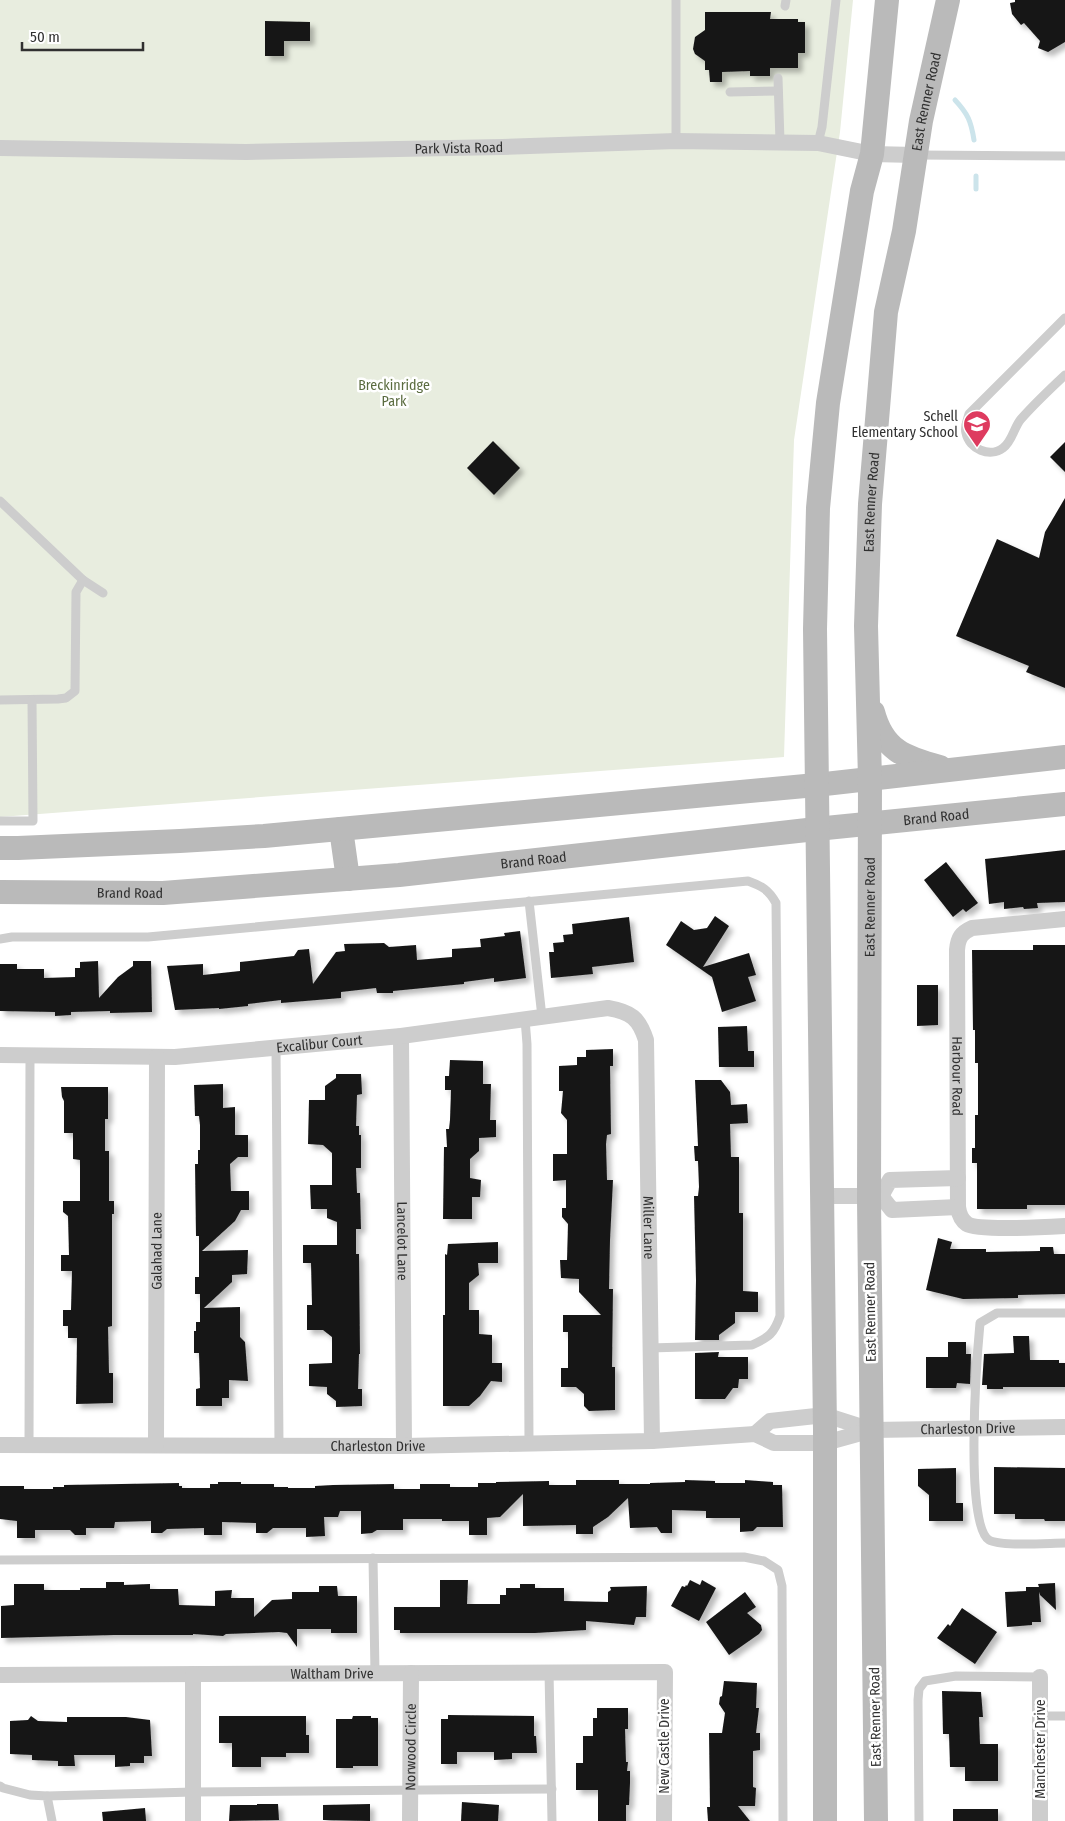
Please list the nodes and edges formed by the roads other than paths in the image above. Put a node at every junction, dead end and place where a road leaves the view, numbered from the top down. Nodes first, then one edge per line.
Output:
1 (676, 0) edge
2 (836, 0) edge
3 (888, 0) edge
4 (948, 0) edge
5 (778, 78) dead end
6 (778, 91) junction
7 (730, 92) dead end
8 (676, 141) junction
9 (780, 142) junction
10 (818, 143) junction
11 (0, 148) edge
12 (872, 154) junction
13 (916, 155) junction
14 (1065, 156) edge
15 (1065, 318) edge
16 (1065, 375) edge
17 (0, 501) edge
18 (83, 580) junction
19 (103, 593) dead end
20 (868, 692) junction
21 (0, 700) edge
22 (32, 700) junction
23 (1065, 757) edge
24 (952, 770) junction
25 (870, 779) junction
26 (816, 784) junction
27 (1065, 804) edge
28 (0, 821) edge
29 (869, 824) junction
30 (341, 828) junction
31 (816, 829) junction
32 (0, 848) edge
33 (348, 879) junction
34 (0, 892) edge
35 (529, 902) junction
36 (1065, 919) edge
37 (0, 939) edge
38 (542, 1017) junction
39 (635, 1018) joint
40 (525, 1019) junction
41 (401, 1036) junction
42 (276, 1048) junction
43 (0, 1055) edge
44 (30, 1056) junction
45 (157, 1057) junction
46 (958, 1178) junction
47 (822, 1196) junction
48 (875, 1196) junction
49 (961, 1214) junction
50 (1065, 1226) edge
51 (1065, 1313) edge
52 (650, 1348) junction
53 (825, 1415) junction
54 (1065, 1427) edge
55 (974, 1428) junction
56 (872, 1430) junction
57 (755, 1434) junction
58 (652, 1441) junction
59 (529, 1443) junction
60 (825, 1443) junction
61 (0, 1445) edge
62 (29, 1445) junction
63 (156, 1445) junction
64 (279, 1445) junction
65 (404, 1446) junction
66 (1065, 1543) edge
67 (373, 1558) junction
68 (0, 1560) edge
69 (549, 1672) junction
70 (664, 1672) joint
71 (375, 1673) junction
72 (411, 1673) junction
73 (193, 1674) junction
74 (0, 1675) edge
75 (1040, 1677) joint
76 (1040, 1716) junction
77 (1065, 1716) edge
78 (0, 1786) edge
79 (552, 1789) junction
80 (410, 1791) junction
81 (193, 1792) junction
82 (47, 1796) junction
83 (52, 1821) edge
84 (193, 1821) edge
85 (410, 1821) edge
86 (552, 1821) edge
87 (664, 1821) edge
88 (783, 1821) edge
89 (825, 1821) edge
90 (876, 1821) edge
91 (919, 1821) edge
92 (1040, 1821) edge

1 - 8 lane
2 - 10 lane
3 - 12 main road
4 - 13 main road, East Renner Road
5 - 6 lane
6 - 7 lane
6 - 9 lane
8 - 9 street, Park Vista Road
8 - 11 street, Park Vista Road
9 - 10 street, Park Vista Road
10 - 12 street, Park Vista Road
12 - 13 street, Park Vista Road
12 - 26 main road
13 - 14 lane
13 - 20 main road, East Renner Road
15 - 16 lane
17 - 18 lane
18 - 19 lane
18 - 22 lane
20 - 24 main road
20 - 25 main road, East Renner Road
21 - 22 lane
22 - 28 lane
23 - 24 main road
24 - 25 main road
25 - 26 main road
25 - 29 main road, East Renner Road
26 - 30 main road
26 - 31 main road
27 - 29 main road, Brand Road
29 - 31 main road, Brand Road
29 - 48 main road, East Renner Road
30 - 32 main road
30 - 33 main road
31 - 33 main road, Brand Road
31 - 47 main road
33 - 34 main road, Brand Road
35 - 37 lane
35 - 38 lane
35 - 52 lane
36 - 46 street, Harbour Road
38 - 39 street, Excalibur Court
38 - 40 street, Excalibur Court
39 - 52 street, Miller Lane
40 - 41 street, Excalibur Court
40 - 59 lane
41 - 42 street, Excalibur Court
41 - 65 street, Lancelot Lane
42 - 45 street, Excalibur Court
42 - 64 lane
43 - 44 street, Excalibur Court
44 - 45 street, Excalibur Court
44 - 62 lane
45 - 63 street, Galahad Lane
46 - 48 street
46 - 49 street, Harbour Road
47 - 48 street
47 - 53 main road
48 - 49 street
48 - 56 main road, East Renner Road
49 - 50 street
51 - 55 lane
52 - 58 street, Miller Lane
53 - 56 street, Charleston Drive
53 - 57 street, Charleston Drive
53 - 60 main road
54 - 55 street, Charleston Drive
55 - 56 street, Charleston Drive
55 - 66 lane
56 - 60 street, Charleston Drive
56 - 90 main road, East Renner Road
57 - 58 street, Charleston Drive
57 - 60 street, Charleston Drive
58 - 59 street, Charleston Drive
59 - 65 street, Charleston Drive
60 - 89 main road
61 - 62 street, Charleston Drive
62 - 63 street, Charleston Drive
63 - 64 street, Charleston Drive
64 - 65 street, Charleston Drive
67 - 68 lane
67 - 71 lane
67 - 88 lane
69 - 70 street, Waltham Drive
69 - 72 street, Waltham Drive
69 - 79 lane
70 - 87 street, New Castle Drive
71 - 72 street, Waltham Drive
71 - 73 street, Waltham Drive
72 - 80 street, Norwood Circle
73 - 74 street, Waltham Drive
73 - 81 street
75 - 76 street, Manchester Drive
75 - 91 lane
76 - 77 lane
76 - 92 street, Manchester Drive
78 - 82 lane
79 - 80 lane
79 - 86 lane
80 - 81 lane
80 - 85 street, Norwood Circle
81 - 82 lane
81 - 84 street
82 - 83 lane

